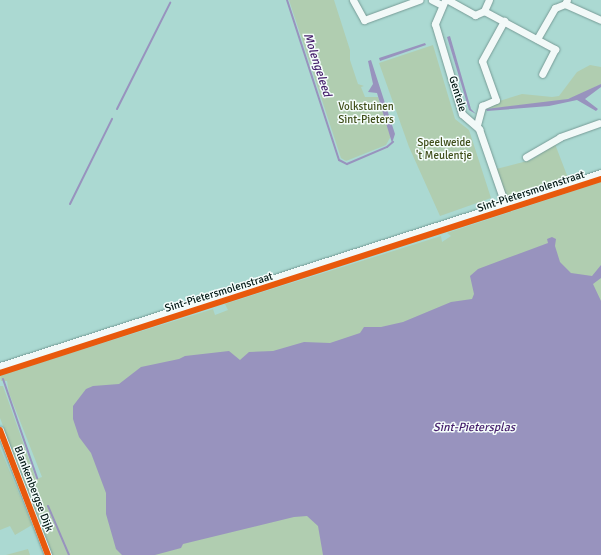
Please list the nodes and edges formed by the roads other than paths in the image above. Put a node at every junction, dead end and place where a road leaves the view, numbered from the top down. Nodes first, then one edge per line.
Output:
1 (353, 0) edge
2 (419, 0) edge
3 (432, 0) edge
4 (489, 0) edge
5 (445, 2) edge
6 (566, 2) edge
7 (484, 11) junction
8 (601, 20) edge
9 (504, 21) junction
10 (537, 39) junction
11 (542, 74) dead end
12 (600, 123) edge
13 (477, 125) junction
14 (526, 157) dead end
15 (601, 173) edge
16 (505, 204) junction
17 (0, 366) edge
18 (0, 430) edge
19 (48, 555) edge

1 - 2 street
3 - 5 street
4 - 7 street
5 - 7 street
5 - 13 street, Gentele
6 - 8 street
6 - 10 street
7 - 9 street
9 - 10 street
9 - 13 street
10 - 11 street
12 - 14 street
13 - 16 street
15 - 16 street, Sint-Pietersmolenstraat
16 - 17 street, Sint-Pietersmolenstraat
18 - 19 street, Blankenbergse Dijk

